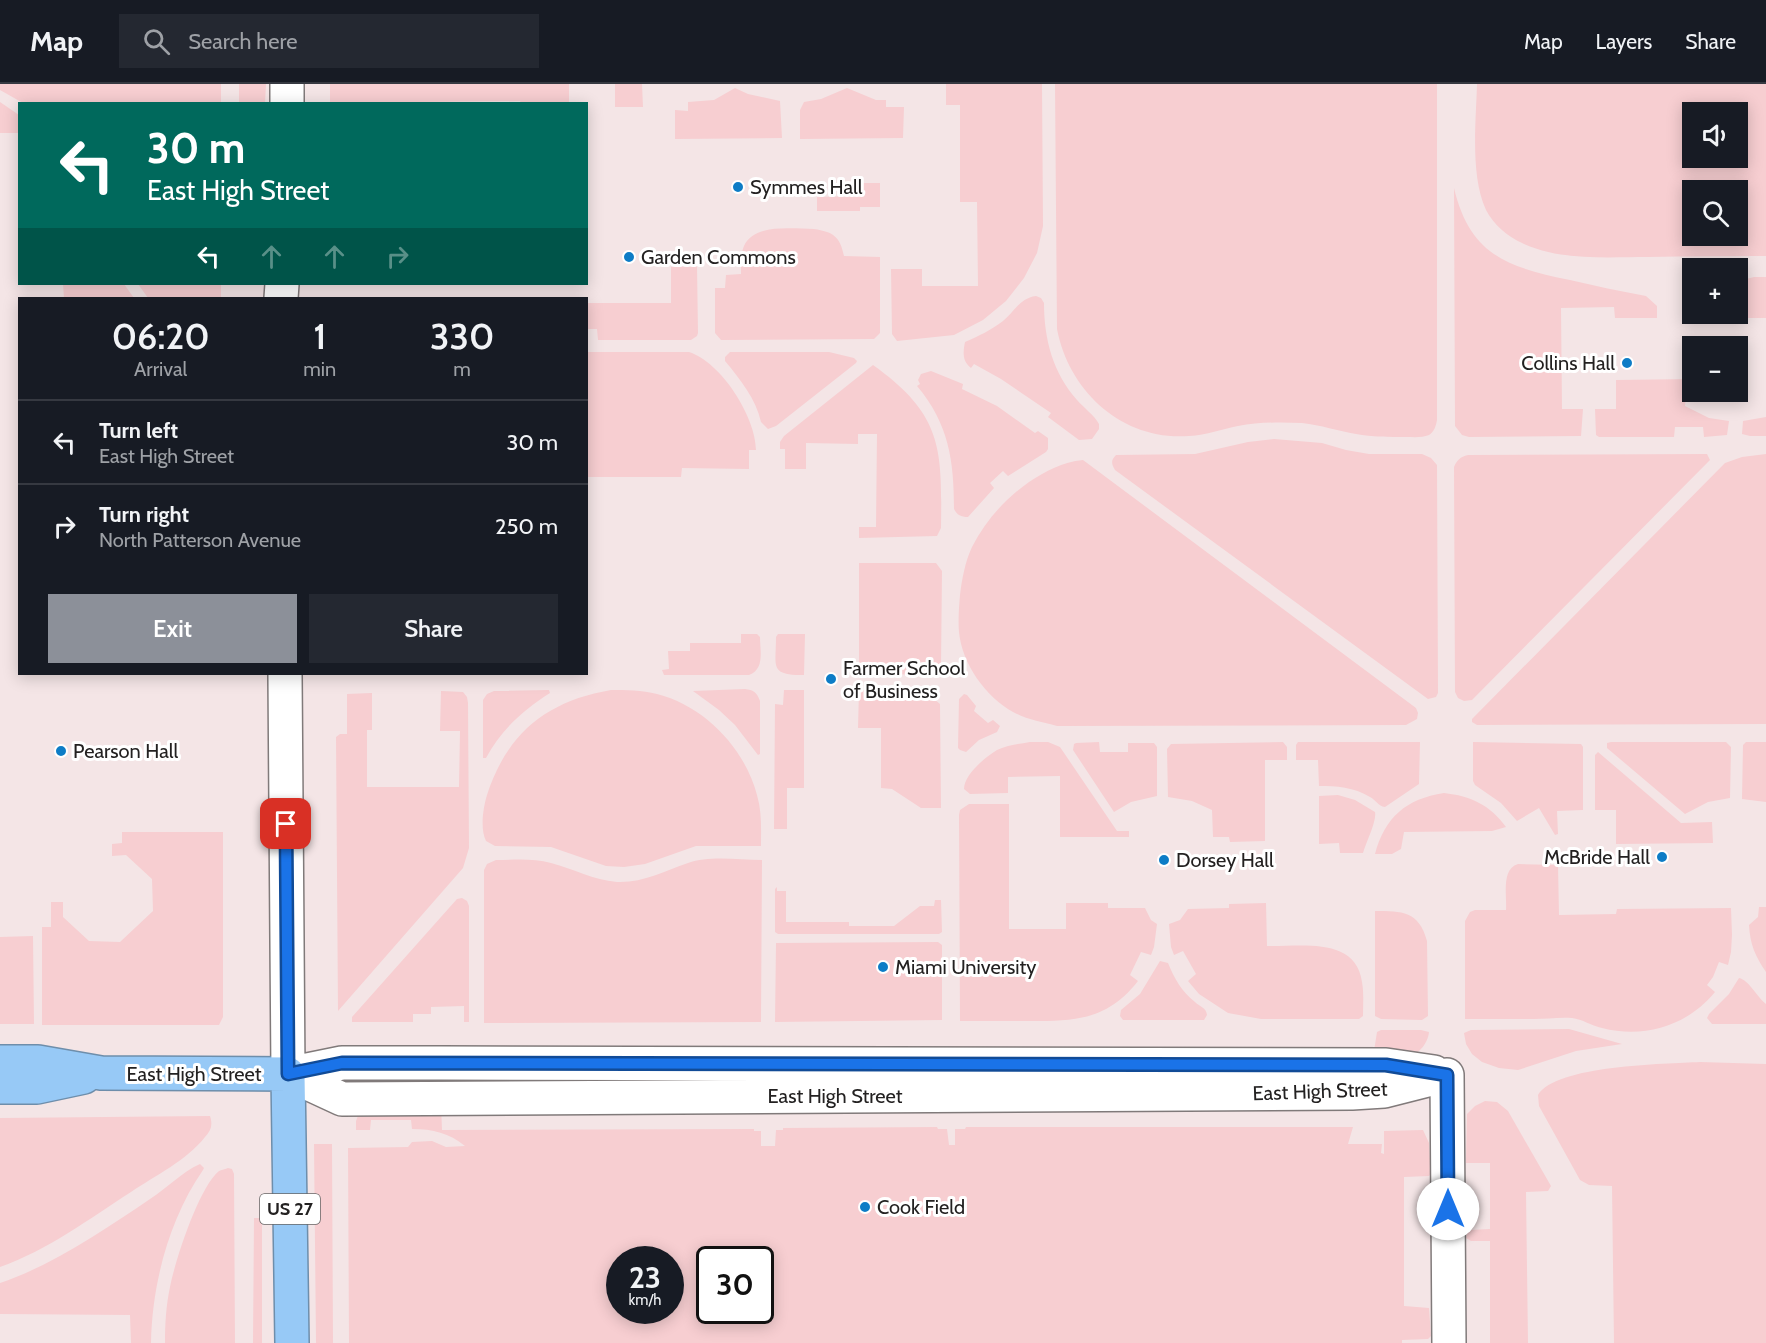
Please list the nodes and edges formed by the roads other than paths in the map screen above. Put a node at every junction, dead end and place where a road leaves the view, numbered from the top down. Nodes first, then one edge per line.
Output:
1 (287, 84) edge
2 (287, 102) edge
3 (285, 675) edge
4 (0, 1062) edge
5 (101, 1073) junction
6 (288, 1074) junction
7 (0, 1087) edge
8 (292, 1343) edge
9 (1449, 1343) edge

1 - 2 street
3 - 6 street
4 - 5 highway, East High Street
5 - 6 highway, East High Street
5 - 7 highway, East High Street
6 - 8 highway, US 27
6 - 9 street, East High Street

